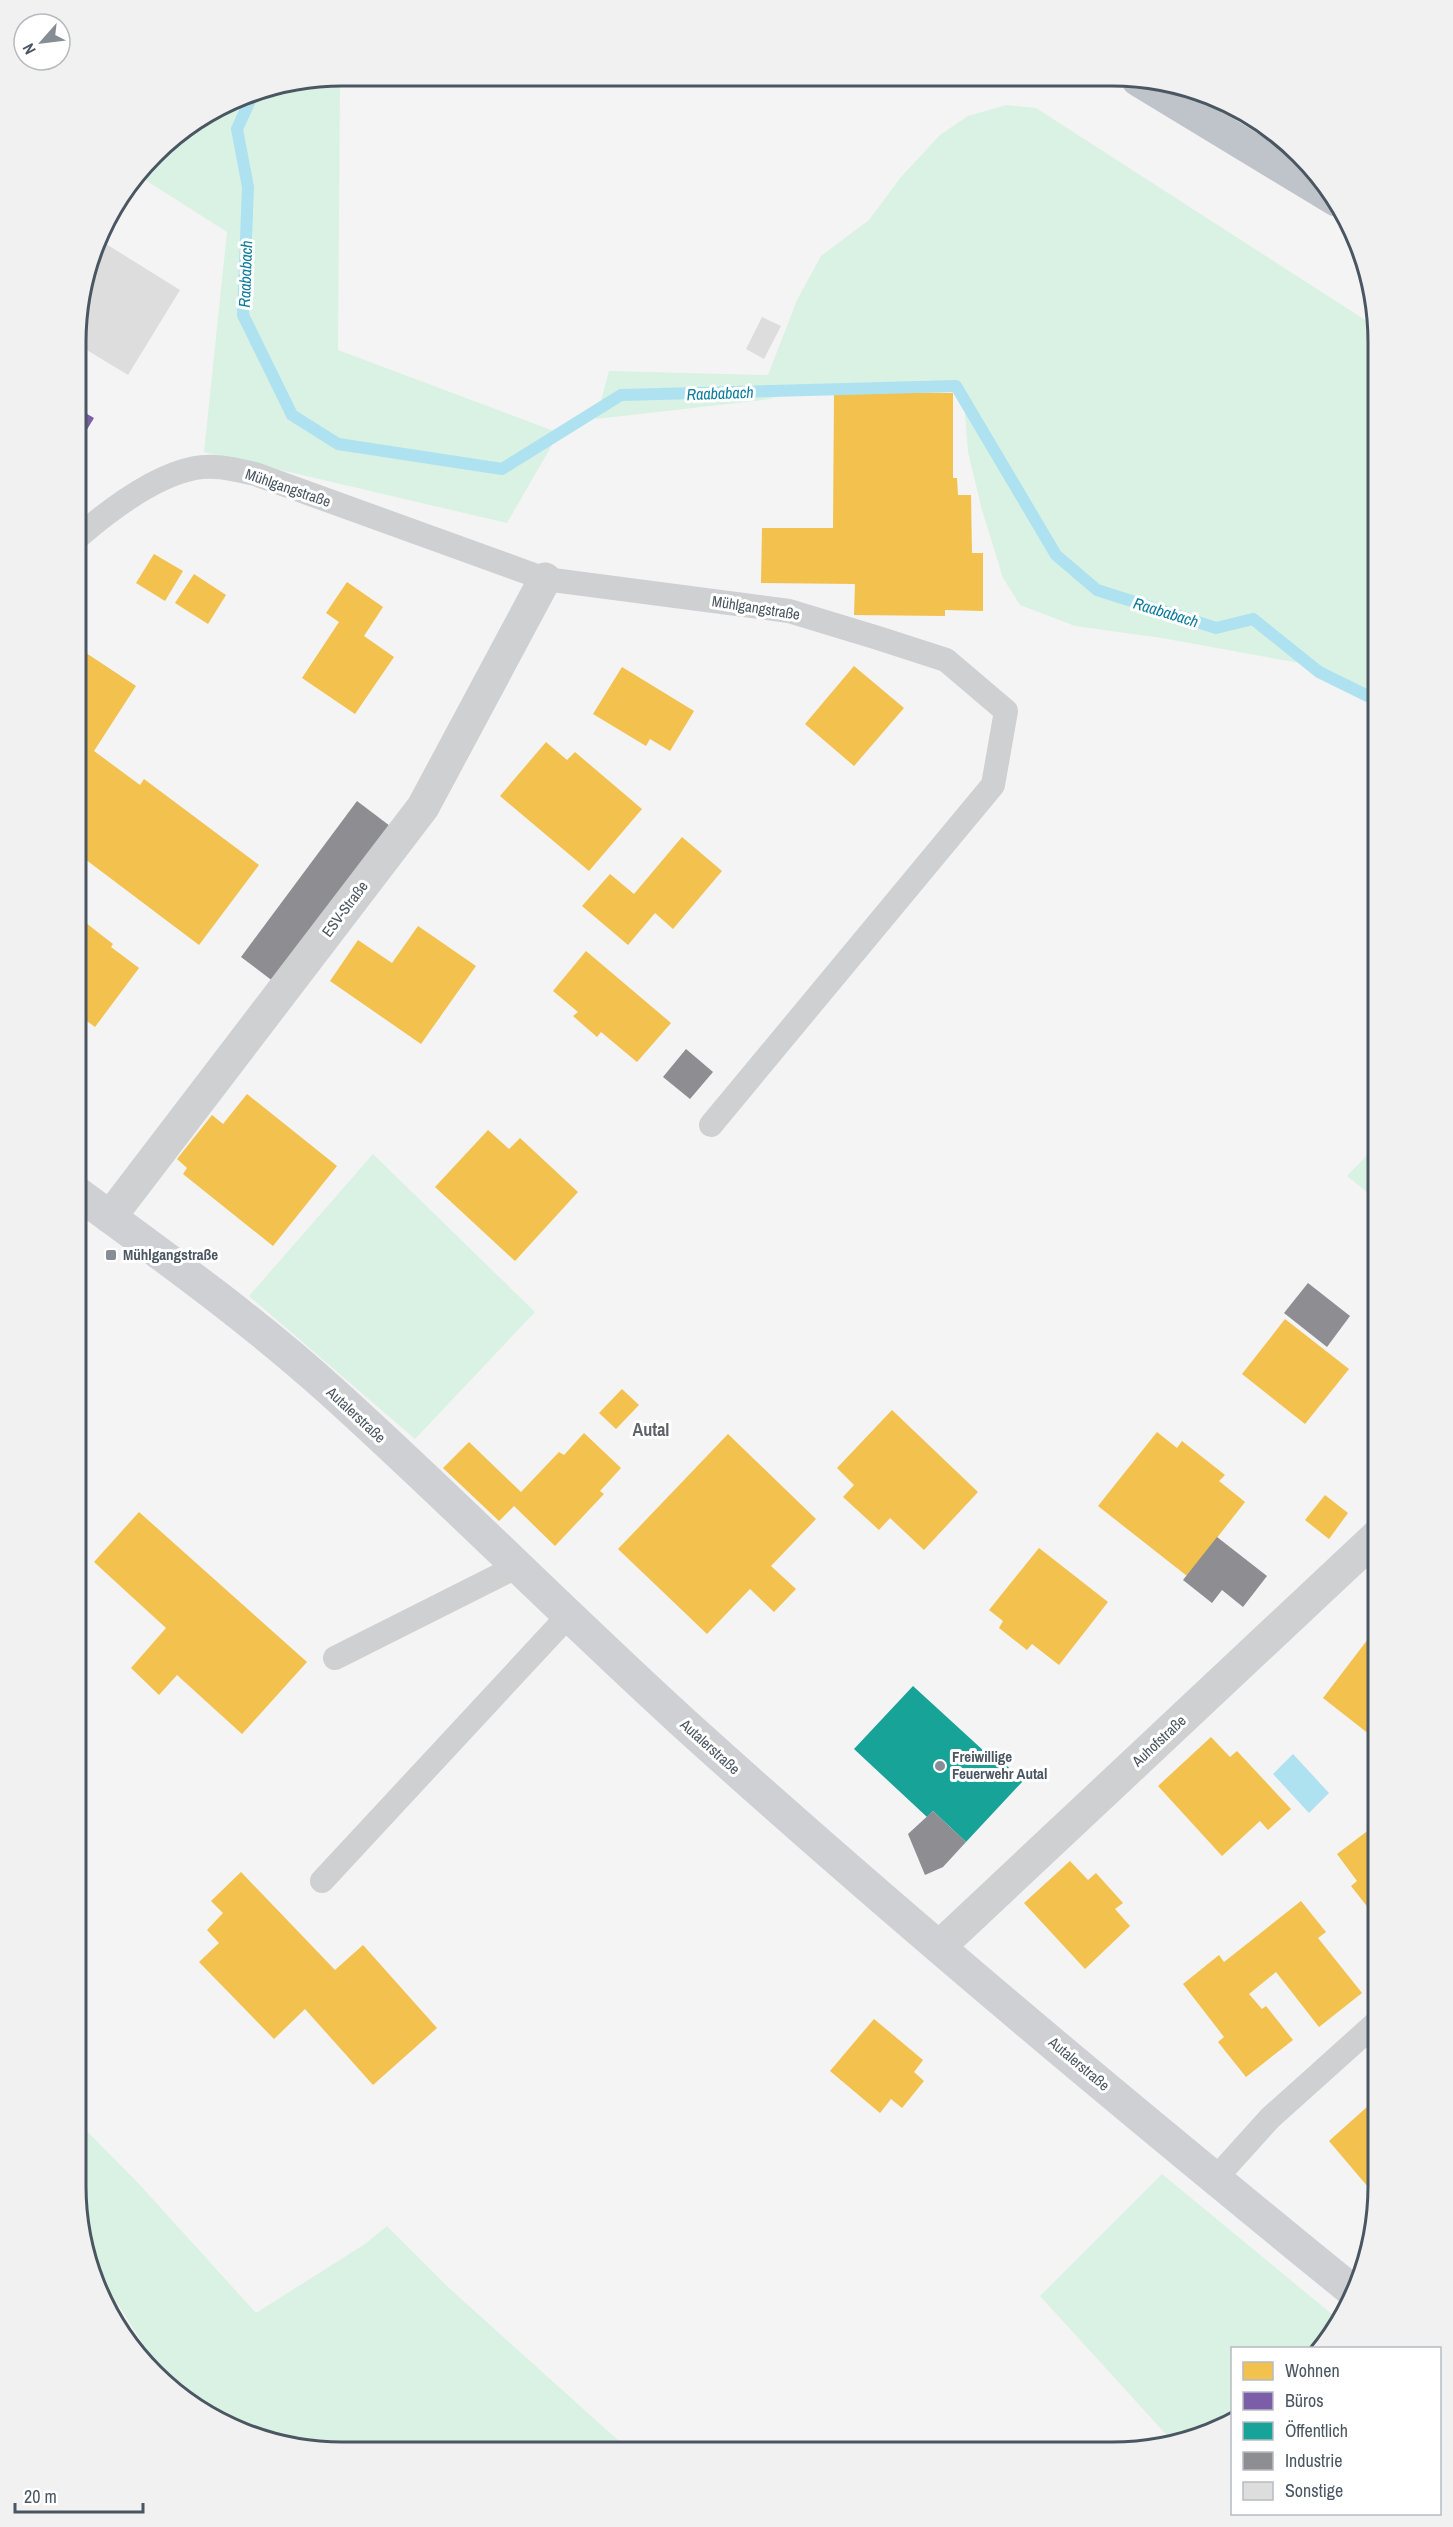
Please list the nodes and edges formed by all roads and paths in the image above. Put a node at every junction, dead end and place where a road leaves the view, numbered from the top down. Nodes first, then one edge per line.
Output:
1 (1153, 89) edge
2 (1317, 188) edge
3 (86, 531) edge
4 (545, 579) junction
5 (711, 1125) dead end
6 (86, 1199) edge
7 (110, 1216) junction
8 (1368, 1544) edge
9 (518, 1566) junction
10 (569, 1616) junction
11 (335, 1658) dead end
12 (322, 1881) dead end
13 (939, 1947) junction
14 (1368, 2030) edge
15 (1215, 2179) junction
16 (1346, 2287) edge

1 - 2 highway
3 - 4 lane, Mühlgangstraße
4 - 5 lane, Mühlgangstraße
4 - 7 street, ESV-Straße
6 - 7 main road, Autalerstraße
7 - 9 main road, Autalerstraße
8 - 13 street, Auhofstraße
9 - 10 main road, Autalerstraße
9 - 11 lane
10 - 12 lane
10 - 13 main road, Autalerstraße
13 - 15 main road, Autalerstraße
14 - 15 lane
15 - 16 main road, Autalerstraße

